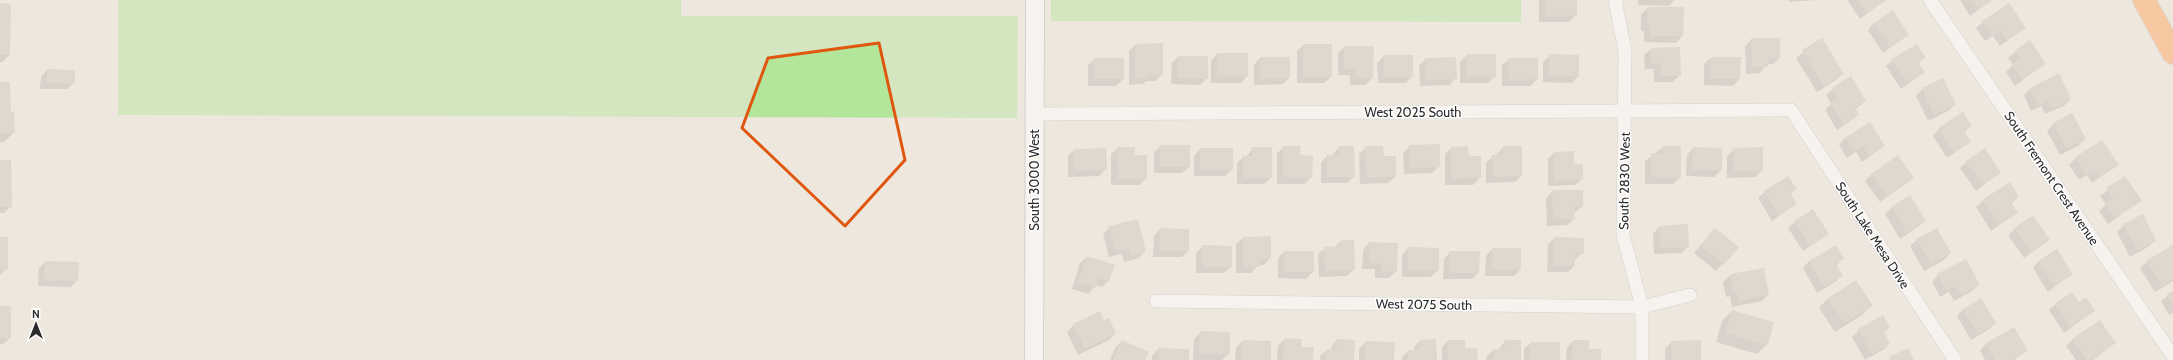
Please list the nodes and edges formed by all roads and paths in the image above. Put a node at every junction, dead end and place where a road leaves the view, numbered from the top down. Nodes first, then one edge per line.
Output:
1 (1035, 0) edge
2 (1615, 0) edge
3 (1930, 0) edge
4 (2144, 0) edge
5 (2173, 53) edge
6 (1791, 110) joint
7 (1624, 111) junction
8 (1034, 114) junction
9 (1690, 294) dead end
10 (1156, 301) dead end
11 (1642, 307) junction
12 (2173, 356) edge
13 (1034, 360) edge
14 (1642, 360) edge
15 (1955, 360) edge

1 - 8 street, South 3000 West
2 - 7 street, South 2830 West
3 - 12 street, South Fremont Crest Avenue
4 - 5 highway
6 - 7 street, West 2025 South
6 - 15 street, South Lake Mesa Drive
7 - 8 street, West 2025 South
7 - 11 street, South 2830 West
8 - 13 street, South 3000 West
9 - 11 street, West 2075 South
10 - 11 street, West 2075 South
11 - 14 street, South 2830 West

